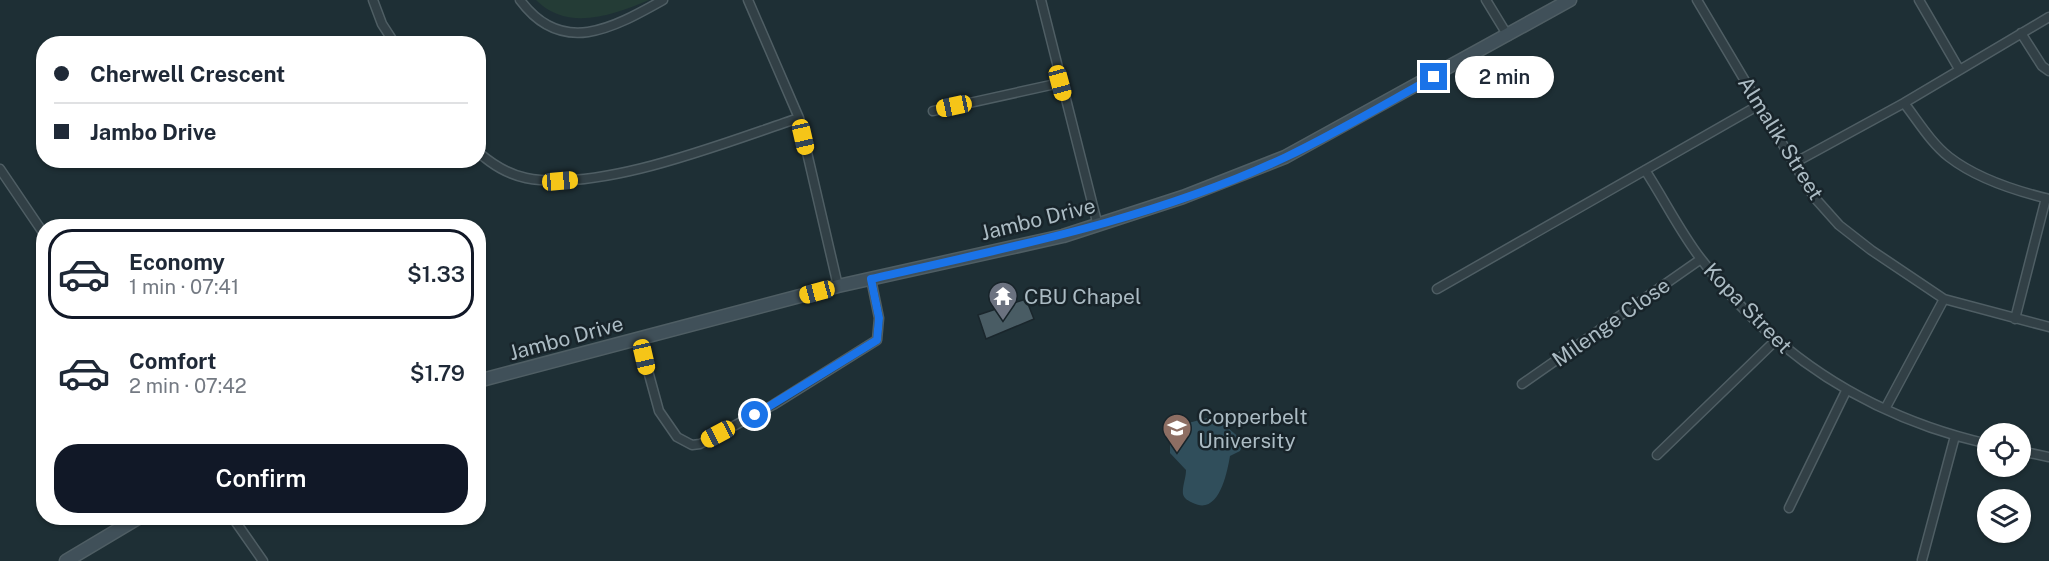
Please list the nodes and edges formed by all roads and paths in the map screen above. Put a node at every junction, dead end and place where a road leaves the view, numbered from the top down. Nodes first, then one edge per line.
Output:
1 (373, 0) edge
2 (520, 0) edge
3 (663, 0) edge
4 (748, 0) edge
5 (1041, 0) edge
6 (1486, 0) edge
7 (1570, 0) edge
8 (1697, 0) edge
9 (1918, 0) edge
10 (2049, 17) edge
11 (2021, 33) junction
12 (390, 36) edge
13 (1508, 36) junction
14 (1959, 69) junction
15 (2049, 71) edge
16 (1060, 83) junction
17 (1904, 104) junction
18 (1759, 105) junction
19 (933, 111) dead end
20 (798, 118) junction
21 (486, 158) edge
22 (1796, 162) junction
23 (0, 169) edge
24 (1645, 170) junction
25 (2048, 199) edge
26 (36, 222) edge
27 (1098, 226) junction
28 (1701, 259) junction
29 (871, 279) junction
30 (838, 286) junction
31 (1437, 289) dead end
32 (1944, 299) junction
33 (2015, 319) junction
34 (2049, 327) edge
35 (639, 338) junction
36 (1775, 340) junction
37 (486, 379) edge
38 (1522, 384) dead end
39 (1846, 391) junction
40 (1885, 410) junction
41 (1955, 436) junction
42 (1977, 441) edge
43 (2031, 453) edge
44 (1657, 455) dead end
45 (2049, 457) edge
46 (1789, 508) dead end
47 (127, 525) edge
48 (238, 525) edge
49 (92, 548) junction
50 (1922, 560) edge
51 (66, 561) edge
52 (79, 561) edge
53 (263, 561) edge

1 - 12 street
2 - 3 street
4 - 20 street
5 - 16 street
6 - 13 street
7 - 13 main road, Jambo Drive
8 - 18 street, Almalik Street
9 - 14 street
10 - 11 street
11 - 14 street
11 - 15 street
13 - 27 main road, Jambo Drive
14 - 17 street
16 - 19 street
16 - 27 street
17 - 22 street
17 - 25 street
18 - 22 street, Almalik Street
18 - 24 street
20 - 21 street
20 - 30 street
22 - 32 street, Almalik Street
23 - 26 street
24 - 28 street, Kopa Street
24 - 31 street
25 - 33 street
27 - 29 main road, Jambo Drive
28 - 36 street, Kopa Street
28 - 38 street, Milenge Close
29 - 30 main road, Jambo Drive
29 - 35 street
30 - 35 main road, Jambo Drive
32 - 33 street, Almalik Street
32 - 40 street
33 - 34 street, Almalik Street
35 - 37 main road, Jambo Drive
36 - 39 street, Kopa Street
36 - 44 street
39 - 40 street, Kopa Street
39 - 46 street
40 - 41 street, Kopa Street
41 - 42 street, Kopa Street
41 - 50 street
43 - 45 street
47 - 49 main road
48 - 53 street
49 - 51 main road
49 - 52 main road

